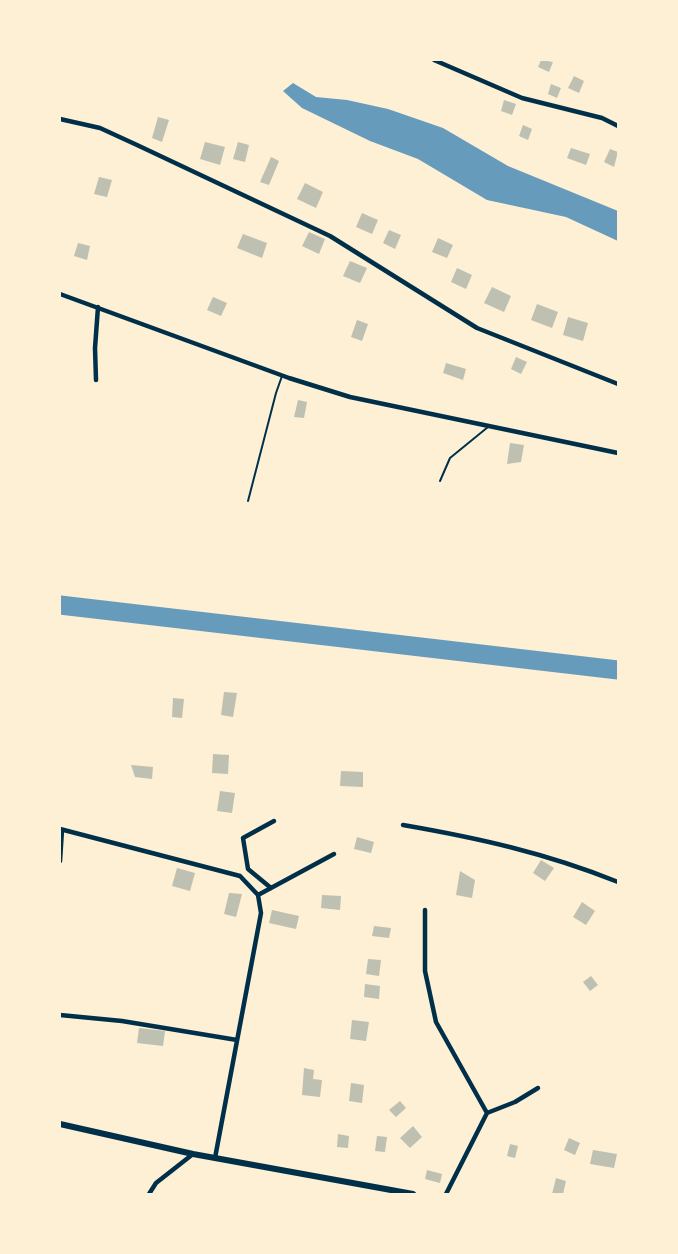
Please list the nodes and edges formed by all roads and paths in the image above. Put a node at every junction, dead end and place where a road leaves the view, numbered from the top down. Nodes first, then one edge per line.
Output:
1 (434, 60) edge
2 (60, 120) edge
3 (618, 126) edge
4 (60, 294) edge
5 (98, 307) junction
6 (282, 376) junction
7 (96, 380) dead end
8 (618, 384) edge
9 (488, 427) junction
10 (618, 453) edge
11 (440, 481) dead end
12 (248, 501) dead end
13 (274, 821) dead end
14 (402, 825) dead end
15 (61, 829) edge
16 (334, 854) dead end
17 (60, 861) edge
18 (618, 882) edge
19 (271, 888) junction
20 (258, 895) junction
21 (425, 910) dead end
22 (60, 1015) edge
23 (237, 1040) junction
24 (538, 1088) dead end
25 (487, 1113) junction
26 (60, 1124) edge
27 (193, 1154) junction
28 (215, 1158) junction
29 (149, 1194) edge
30 (412, 1194) edge
31 (446, 1194) edge

1 - 3 street
2 - 8 street
4 - 5 street
5 - 6 street
5 - 7 street
6 - 9 street
6 - 12 lane
9 - 10 street
9 - 11 lane
13 - 19 street
14 - 18 street
15 - 17 street
15 - 20 street
16 - 19 street
19 - 20 street
20 - 23 street
21 - 25 street
22 - 23 street
23 - 28 street
24 - 25 street
25 - 31 street
26 - 27 main road
27 - 28 main road
27 - 29 street
28 - 30 main road

